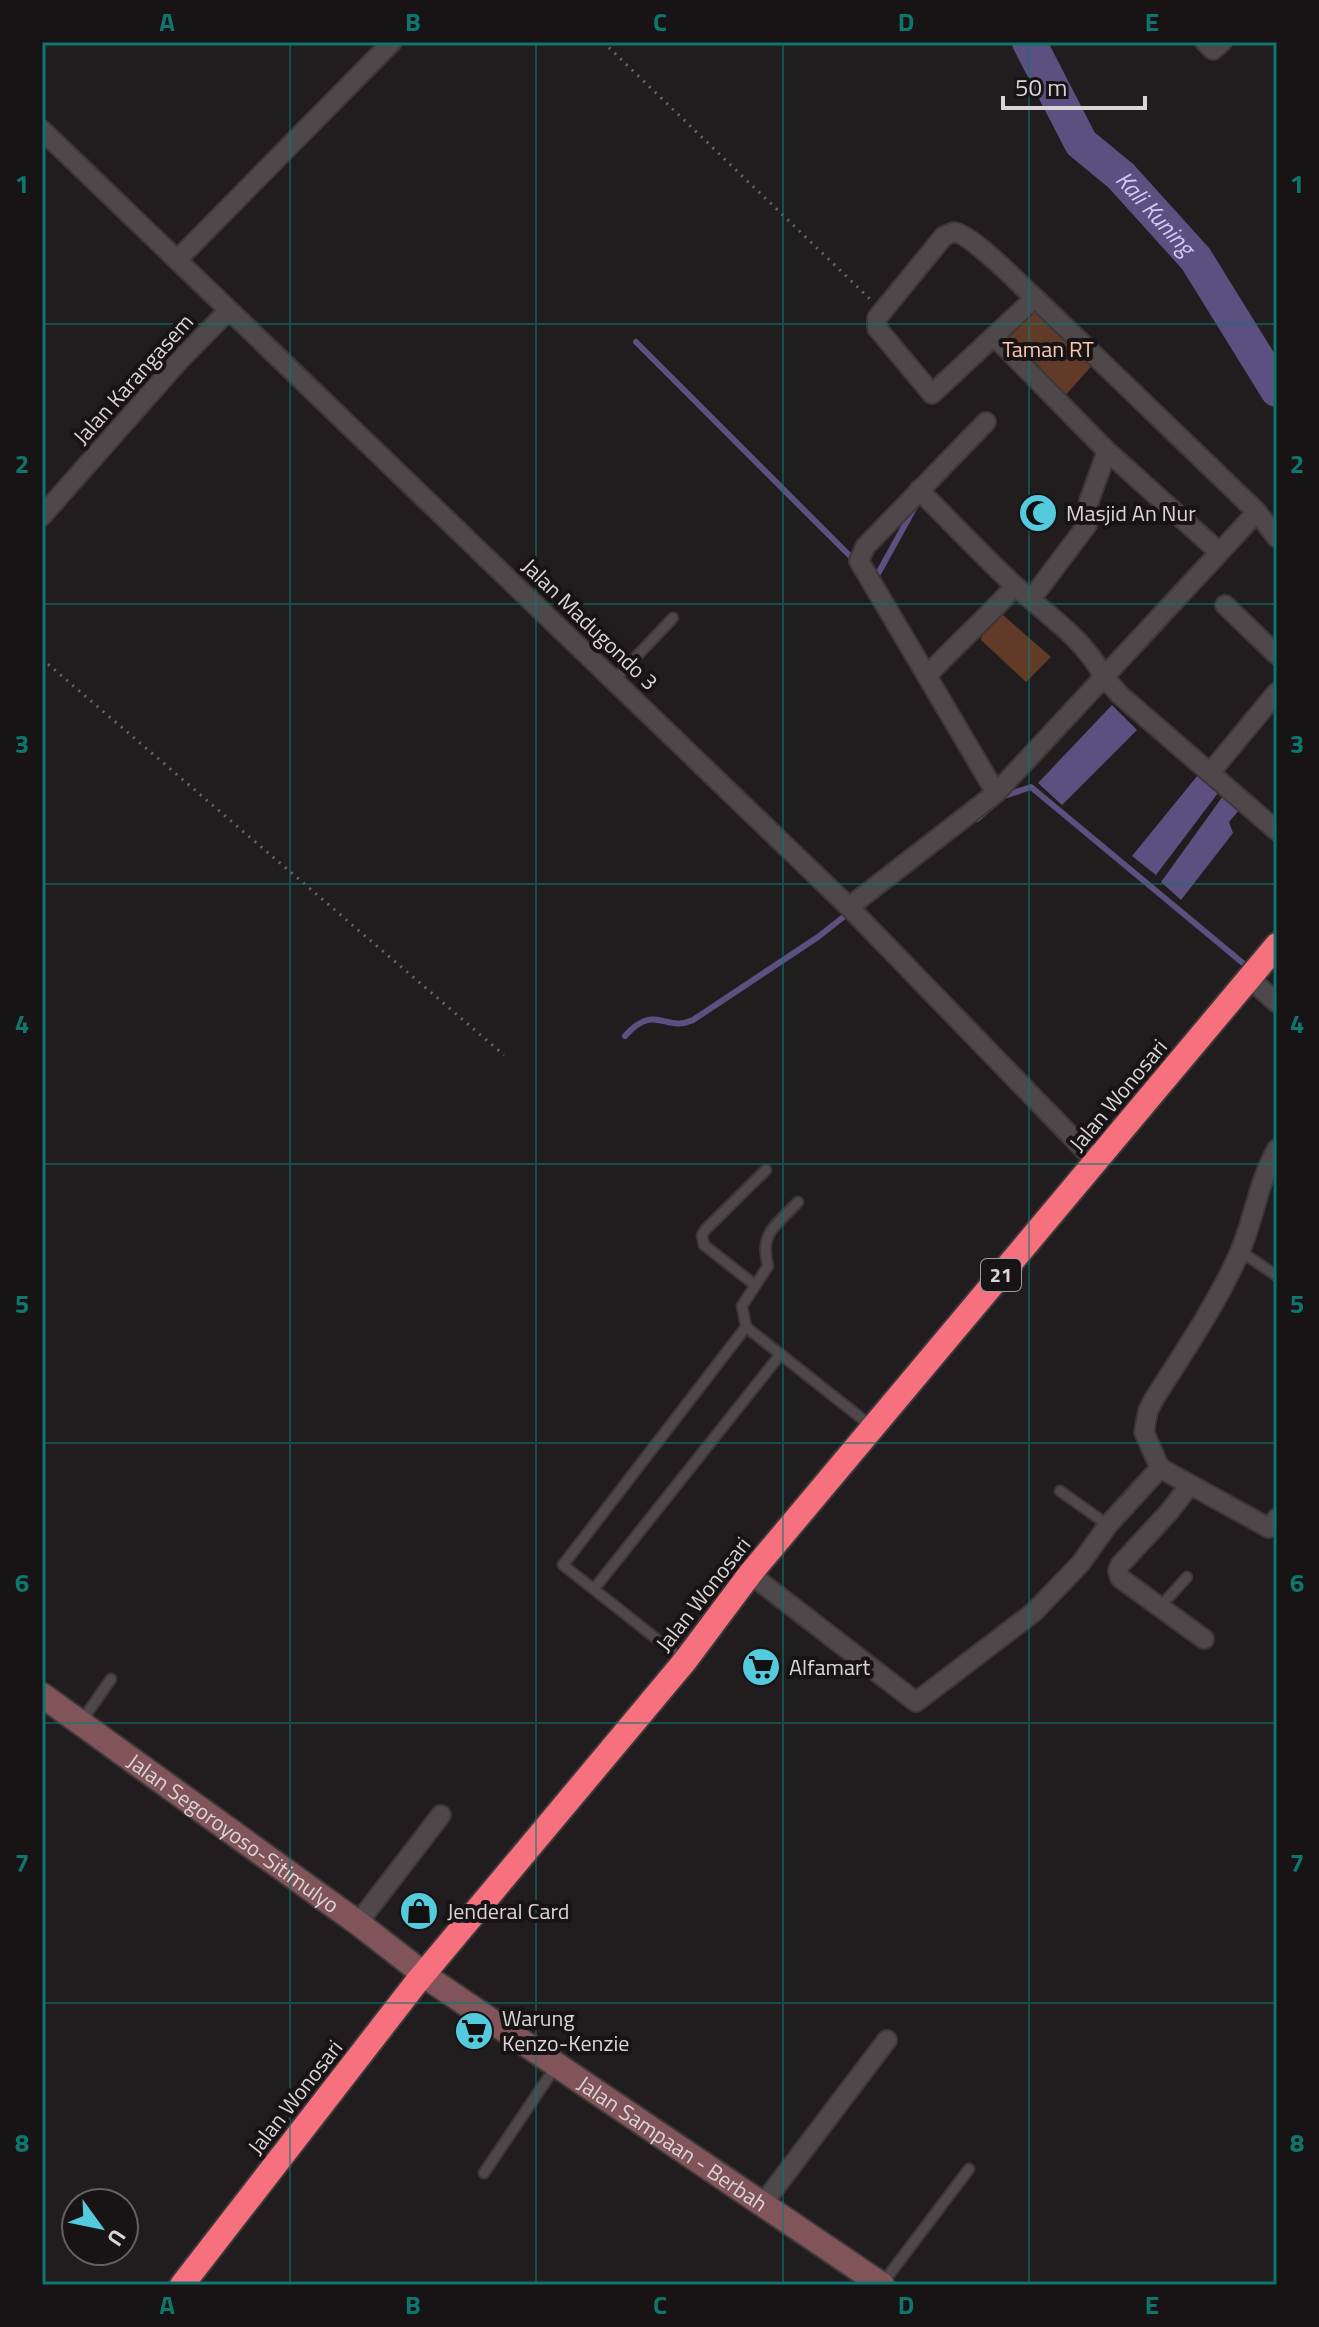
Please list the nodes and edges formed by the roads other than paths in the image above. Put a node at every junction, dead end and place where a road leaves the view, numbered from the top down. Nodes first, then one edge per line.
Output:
1 (392, 42) edge
2 (1205, 42) edge
3 (1222, 42) edge
4 (42, 130) edge
5 (177, 260) junction
6 (1035, 298) junction
7 (229, 310) junction
8 (994, 336) junction
9 (986, 422) dead end
10 (1107, 451) junction
11 (919, 490) junction
12 (1257, 512) junction
13 (42, 516) edge
14 (1277, 538) edge
15 (1218, 551) junction
16 (1015, 586) junction
17 (1032, 598) junction
18 (1225, 605) dead end
19 (673, 618) dead end
20 (1277, 655) edge
21 (927, 676) junction
22 (1104, 677) junction
23 (614, 680) junction
24 (1277, 692) edge
25 (1210, 773) junction
26 (998, 790) junction
27 (1277, 831) edge
28 (849, 907) junction
29 (1277, 945) edge
30 (1253, 974) junction
31 (1277, 1003) edge
32 (1277, 1149) edge
33 (1096, 1162) junction
34 (766, 1170) dead end
35 (798, 1202) dead end
36 (1240, 1251) junction
37 (1277, 1276) edge
38 (755, 1285) junction
39 (746, 1327) junction
40 (780, 1355) junction
41 (873, 1428) junction
42 (1160, 1468) junction
43 (1189, 1486) junction
44 (1060, 1491) dead end
45 (1108, 1525) junction
46 (1274, 1527) edge
47 (750, 1574) junction
48 (1187, 1577) dead end
49 (594, 1589) junction
50 (1160, 1607) junction
51 (1204, 1639) dead end
52 (685, 1661) junction
53 (111, 1679) dead end
54 (42, 1695) edge
55 (80, 1722) junction
56 (441, 1815) dead end
57 (358, 1923) junction
58 (423, 1974) junction
59 (887, 2040) dead end
60 (556, 2066) junction
61 (969, 2169) dead end
62 (484, 2173) dead end
63 (762, 2205) junction
64 (182, 2285) edge
65 (882, 2285) edge

1 - 5 street
2 - 3 street
4 - 5 street, Jalan Madugondo 3
5 - 7 street, Jalan Madugondo 3
6 - 8 street
6 - 8 street
6 - 12 street
7 - 13 street, Jalan Karangasem
7 - 23 street, Jalan Madugondo 3
8 - 10 street
9 - 11 street
10 - 15 street
10 - 17 street
11 - 16 street
11 - 21 street
12 - 14 street
12 - 15 street
15 - 22 street
16 - 17 street
16 - 21 street
17 - 22 street
18 - 20 street
19 - 23 lane
21 - 26 street
22 - 25 street
22 - 26 street
23 - 28 street, Jalan Madugondo 3
24 - 25 street
25 - 27 street
26 - 28 street
28 - 33 street, Jalan Madugondo 3
29 - 30 highway, Jalan Wonosari / 21
30 - 31 street
30 - 33 highway, Jalan Wonosari / 21
32 - 36 street
33 - 41 highway, Jalan Wonosari / 21
34 - 38 lane
35 - 38 lane
36 - 37 lane
36 - 42 street
38 - 39 lane
39 - 40 lane
39 - 49 lane
40 - 41 lane
40 - 49 lane
41 - 47 highway, Jalan Wonosari / 21
42 - 43 street
42 - 45 street
43 - 46 street
43 - 50 street
44 - 45 lane
45 - 47 street
47 - 52 highway, Jalan Wonosari / 21
48 - 50 lane
49 - 52 lane
50 - 51 street
52 - 58 highway, Jalan Wonosari / 21
53 - 55 lane
54 - 55 main road, Jalan Segoroyoso-Sitimulyo
55 - 57 main road, Jalan Segoroyoso-Sitimulyo
56 - 57 street
57 - 58 main road, Jalan Segoroyoso-Sitimulyo
58 - 60 main road, Jalan Sampaan - Berbah
58 - 64 highway, Jalan Wonosari / 21
59 - 63 street
60 - 62 lane
60 - 63 main road, Jalan Sampaan - Berbah
61 - 65 lane
63 - 65 main road, Jalan Sampaan - Berbah

